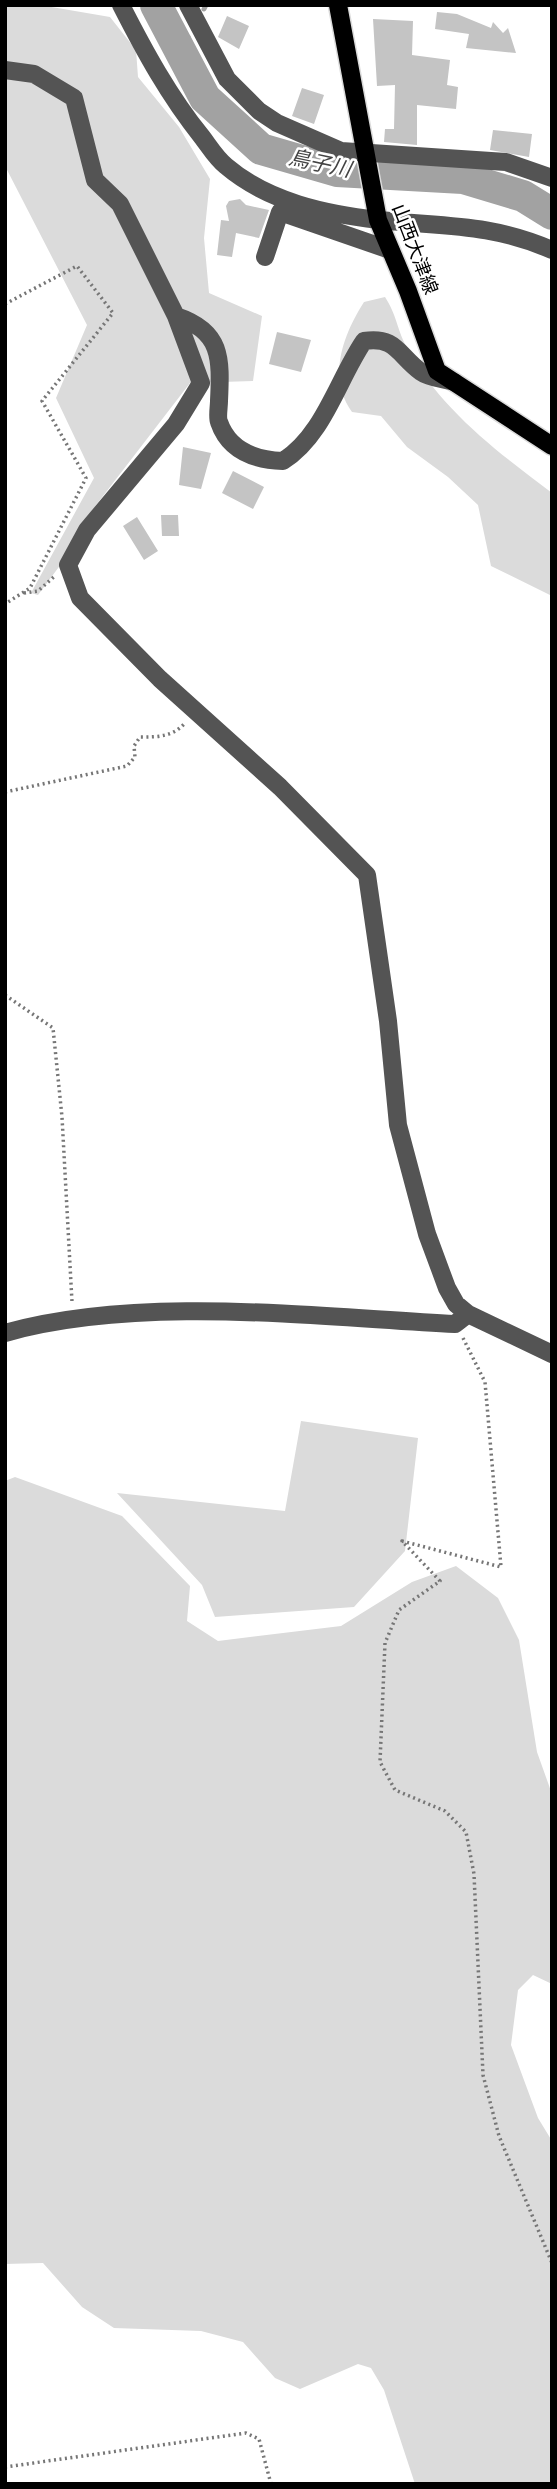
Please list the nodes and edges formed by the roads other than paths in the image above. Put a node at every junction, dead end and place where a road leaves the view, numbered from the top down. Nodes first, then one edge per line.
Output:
1 (121, 5) edge
2 (188, 5) edge
3 (338, 5) edge
4 (5, 70) edge
5 (366, 157) junction
6 (552, 178) edge
7 (377, 215) junction
8 (390, 250) junction
9 (552, 250) edge
10 (265, 257) dead end
11 (176, 316) junction
12 (454, 382) junction
13 (552, 446) edge
14 (462, 1319) junction
15 (5, 1333) edge
16 (552, 1354) edge

1 - 7 street
2 - 5 street
3 - 5 main road, 山西大津線
4 - 11 street
5 - 6 street
5 - 7 main road, 山西大津線
7 - 8 main road, 山西大津線
7 - 9 street
8 - 10 street
8 - 12 main road, 山西大津線
11 - 12 street
11 - 14 street
12 - 13 main road, 山西大津線
14 - 15 street
14 - 16 street

